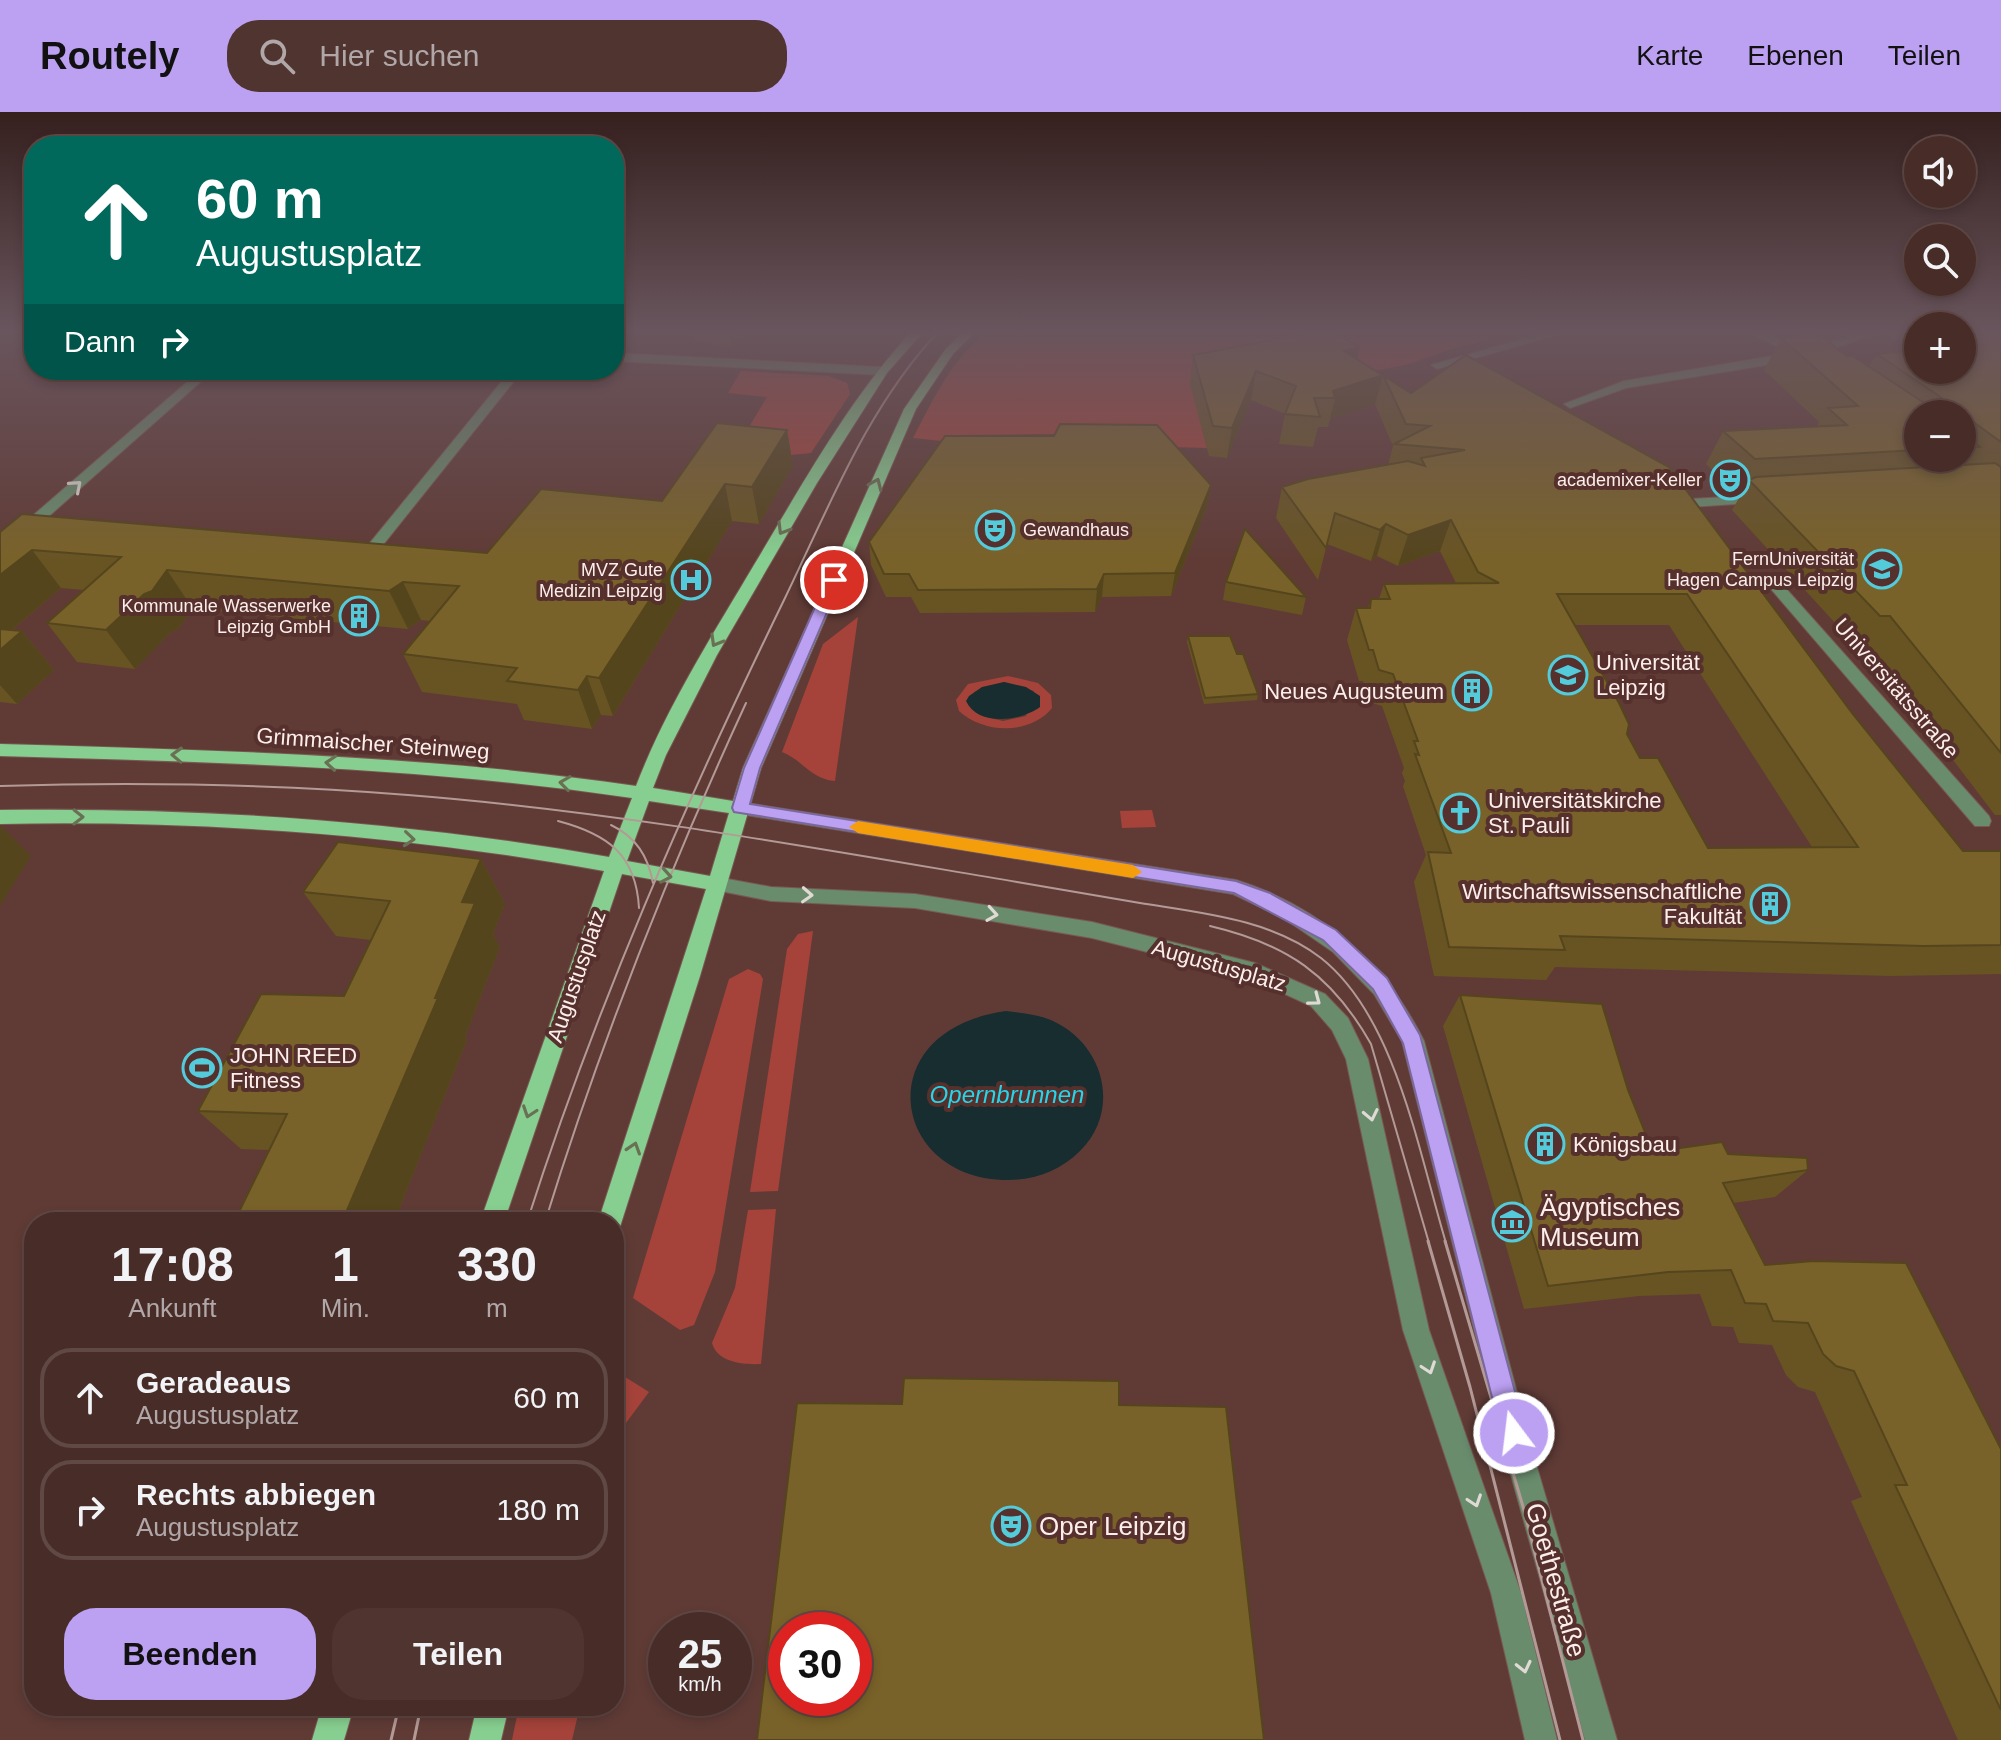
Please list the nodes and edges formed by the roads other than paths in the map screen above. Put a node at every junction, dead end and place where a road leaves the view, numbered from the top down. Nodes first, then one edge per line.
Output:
1 (166, 408) edge
2 (485, 408) edge
3 (858, 408) edge
4 (911, 408) edge
5 (1780, 498) edge
6 (1690, 503) edge
7 (0, 528) edge
8 (29, 532) junction
9 (0, 552) edge
10 (355, 562) edge
11 (1776, 586) dead end
12 (0, 750) edge
13 (642, 794) junction
14 (740, 808) junction
15 (0, 817) edge
16 (1982, 821) dead end
17 (615, 867) junction
18 (717, 884) junction
19 (495, 1212) edge
20 (613, 1212) edge
21 (335, 1716) edge
22 (491, 1716) edge
23 (328, 1740) edge
24 (485, 1740) edge
25 (1541, 1740) edge
26 (1601, 1740) edge

8 -> 1 street
2 - 10 street
3 -> 13 main road, Augustusplatz
14 -> 4 main road
5 - 6 street
7 - 8 street
8 - 9 street
11 - 16 street, Universitätsstraße
13 -> 12 main road, Grimmaischer Steinweg
13 - 14 main road, Grimmaischer Steinweg
13 - 17 main road, Augustusplatz
14 - 18 main road
14 - 26 street, Goethestraße
15 -> 17 main road
17 -> 18 main road
17 -> 19 main road, Augustusplatz
20 -> 18 main road
18 -> 25 street, Augustusplatz
21 - 23 main road
22 - 24 main road

